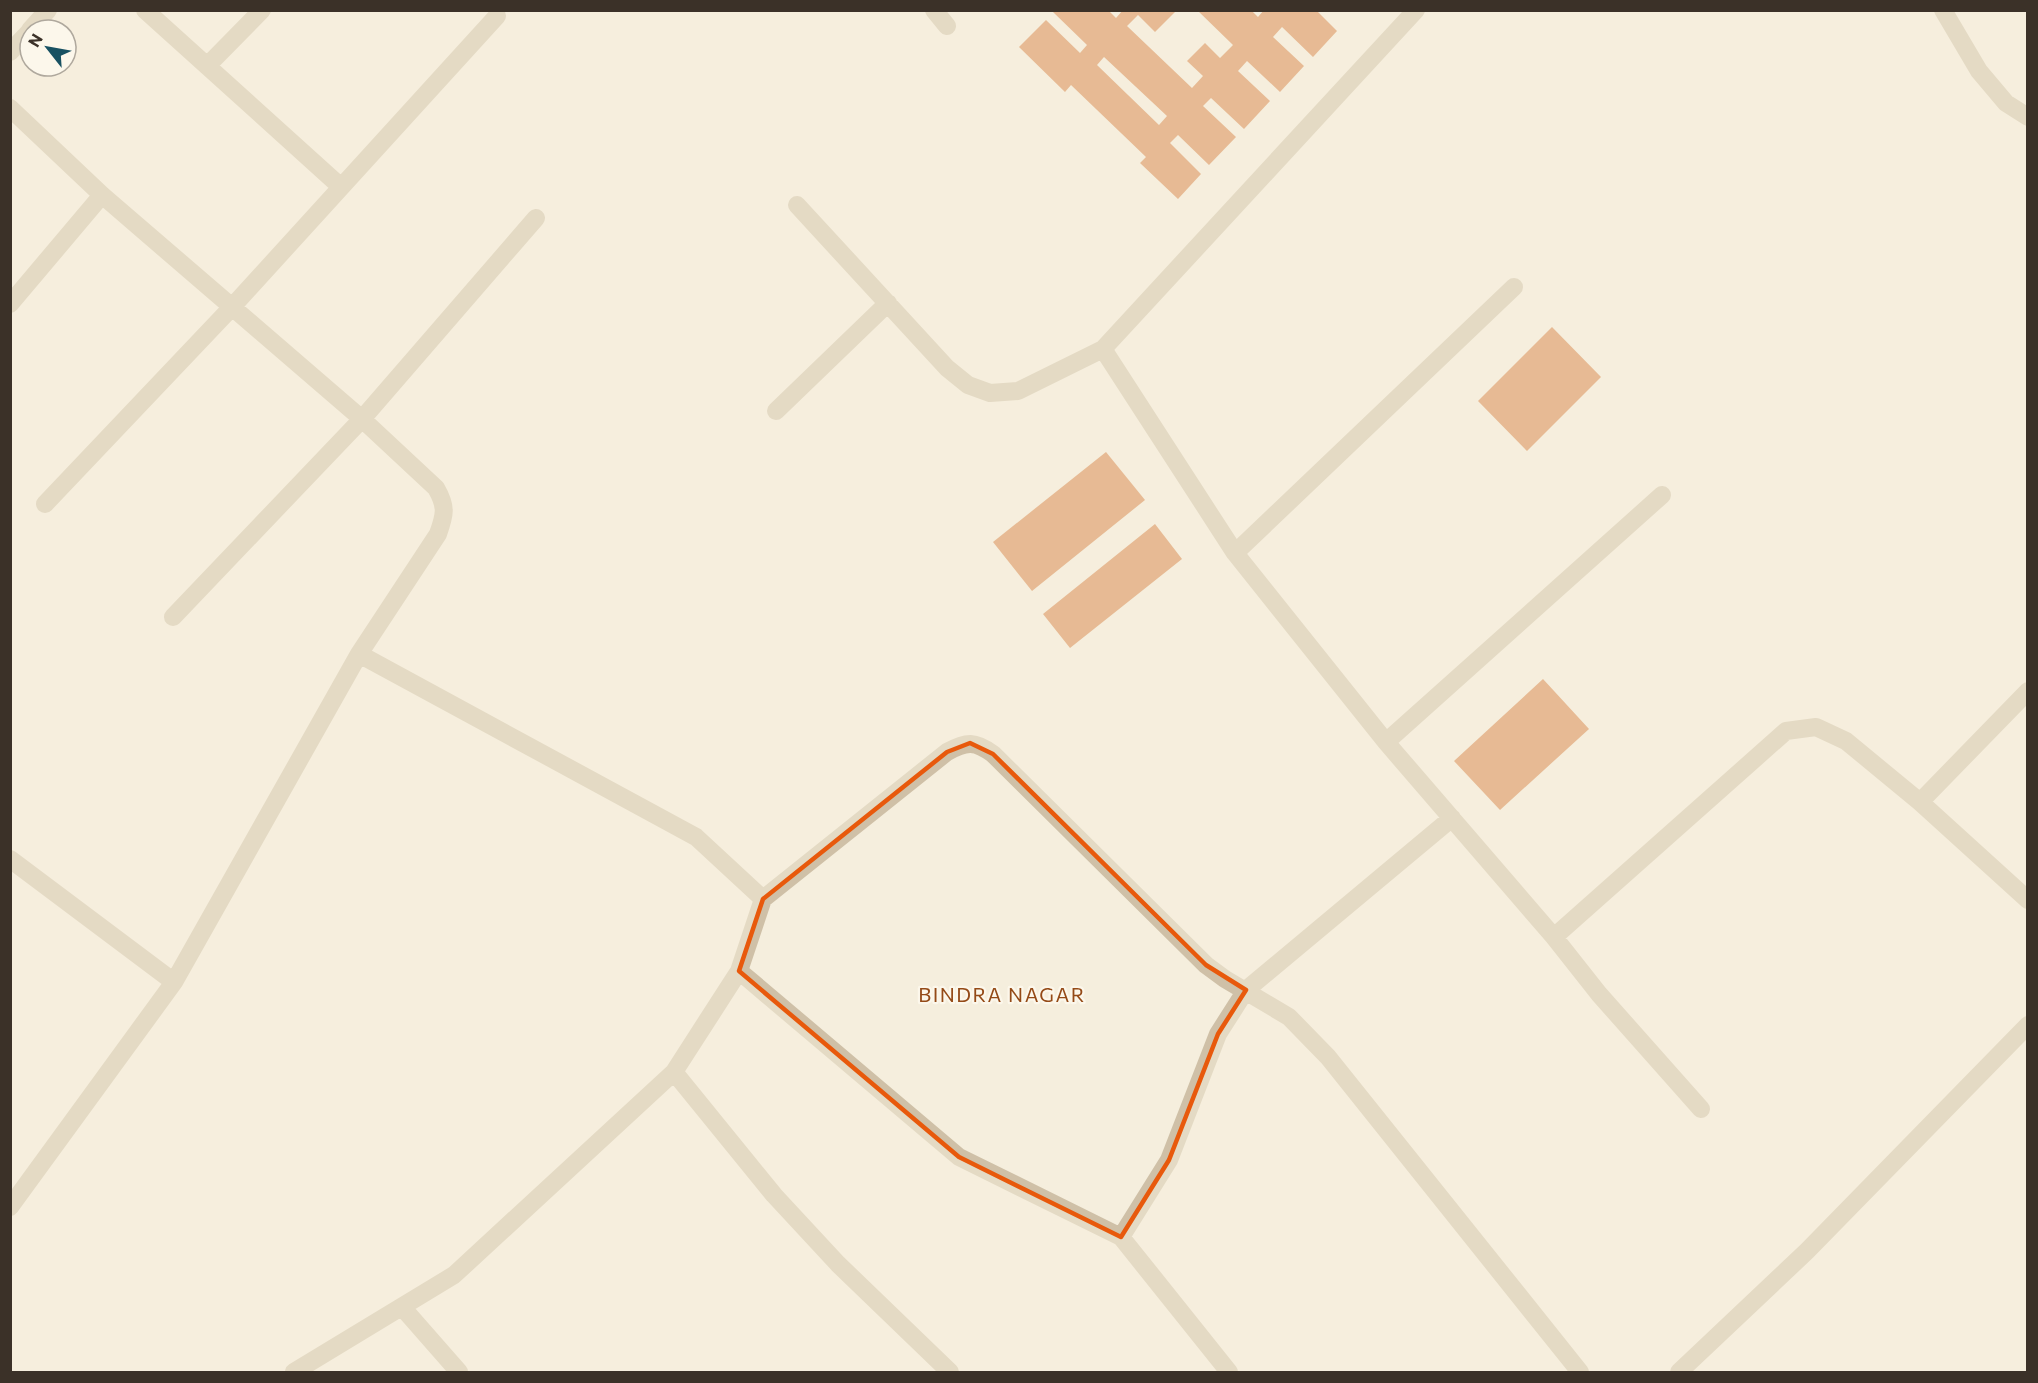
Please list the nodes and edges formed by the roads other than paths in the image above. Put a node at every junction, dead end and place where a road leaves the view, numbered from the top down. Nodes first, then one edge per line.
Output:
1 (145, 10) edge
2 (262, 10) edge
3 (934, 10) edge
4 (1416, 10) edge
5 (1943, 10) edge
6 (497, 16) dead end
7 (946, 26) dead end
8 (207, 66) junction
9 (10, 108) edge
10 (2028, 117) edge
11 (342, 187) junction
12 (102, 195) junction
13 (797, 205) dead end
14 (536, 218) dead end
15 (1514, 288) dead end
16 (888, 303) junction
17 (10, 304) edge
18 (232, 307) junction
19 (1103, 349) junction
20 (776, 411) dead end
21 (362, 419) junction
22 (1662, 495) dead end
23 (45, 504) dead end
24 (1235, 553) junction
25 (173, 617) dead end
26 (358, 654) junction
27 (2028, 691) edge
28 (1386, 742) junction
29 (1920, 802) junction
30 (1452, 818) junction
31 (10, 859) edge
32 (763, 899) junction
33 (2028, 900) edge
34 (1554, 937) junction
35 (739, 971) junction
36 (174, 982) junction
37 (1246, 990) junction
38 (2028, 1025) edge
39 (675, 1072) junction
40 (1701, 1109) dead end
41 (10, 1207) edge
42 (1121, 1237) junction
43 (402, 1307) junction
44 (294, 1372) edge
45 (459, 1372) edge
46 (950, 1372) edge
47 (1228, 1372) edge
48 (1580, 1372) edge
49 (1679, 1372) edge

1 - 8 street
2 - 8 street
3 - 7 street
4 - 19 street
5 - 10 street
6 - 11 street
8 - 11 street
9 - 12 street
11 - 18 street
12 - 17 street
12 - 18 street
13 - 16 street
14 - 21 street
15 - 24 street
16 - 19 street
16 - 20 street
18 - 21 street
18 - 23 street
19 - 24 street
21 - 25 street
21 - 26 street
22 - 28 street
24 - 28 street
26 - 32 street
26 - 36 street
27 - 29 street
28 - 30 street
29 - 33 street
29 - 34 street
30 - 34 street
30 - 37 street
31 - 36 street
32 - 35 street
32 - 37 street
34 - 40 street
35 - 39 street
35 - 42 street
36 - 41 street
37 - 42 street
37 - 48 street
38 - 49 street
39 - 43 street
39 - 46 street
42 - 47 street
43 - 44 street
43 - 45 street

